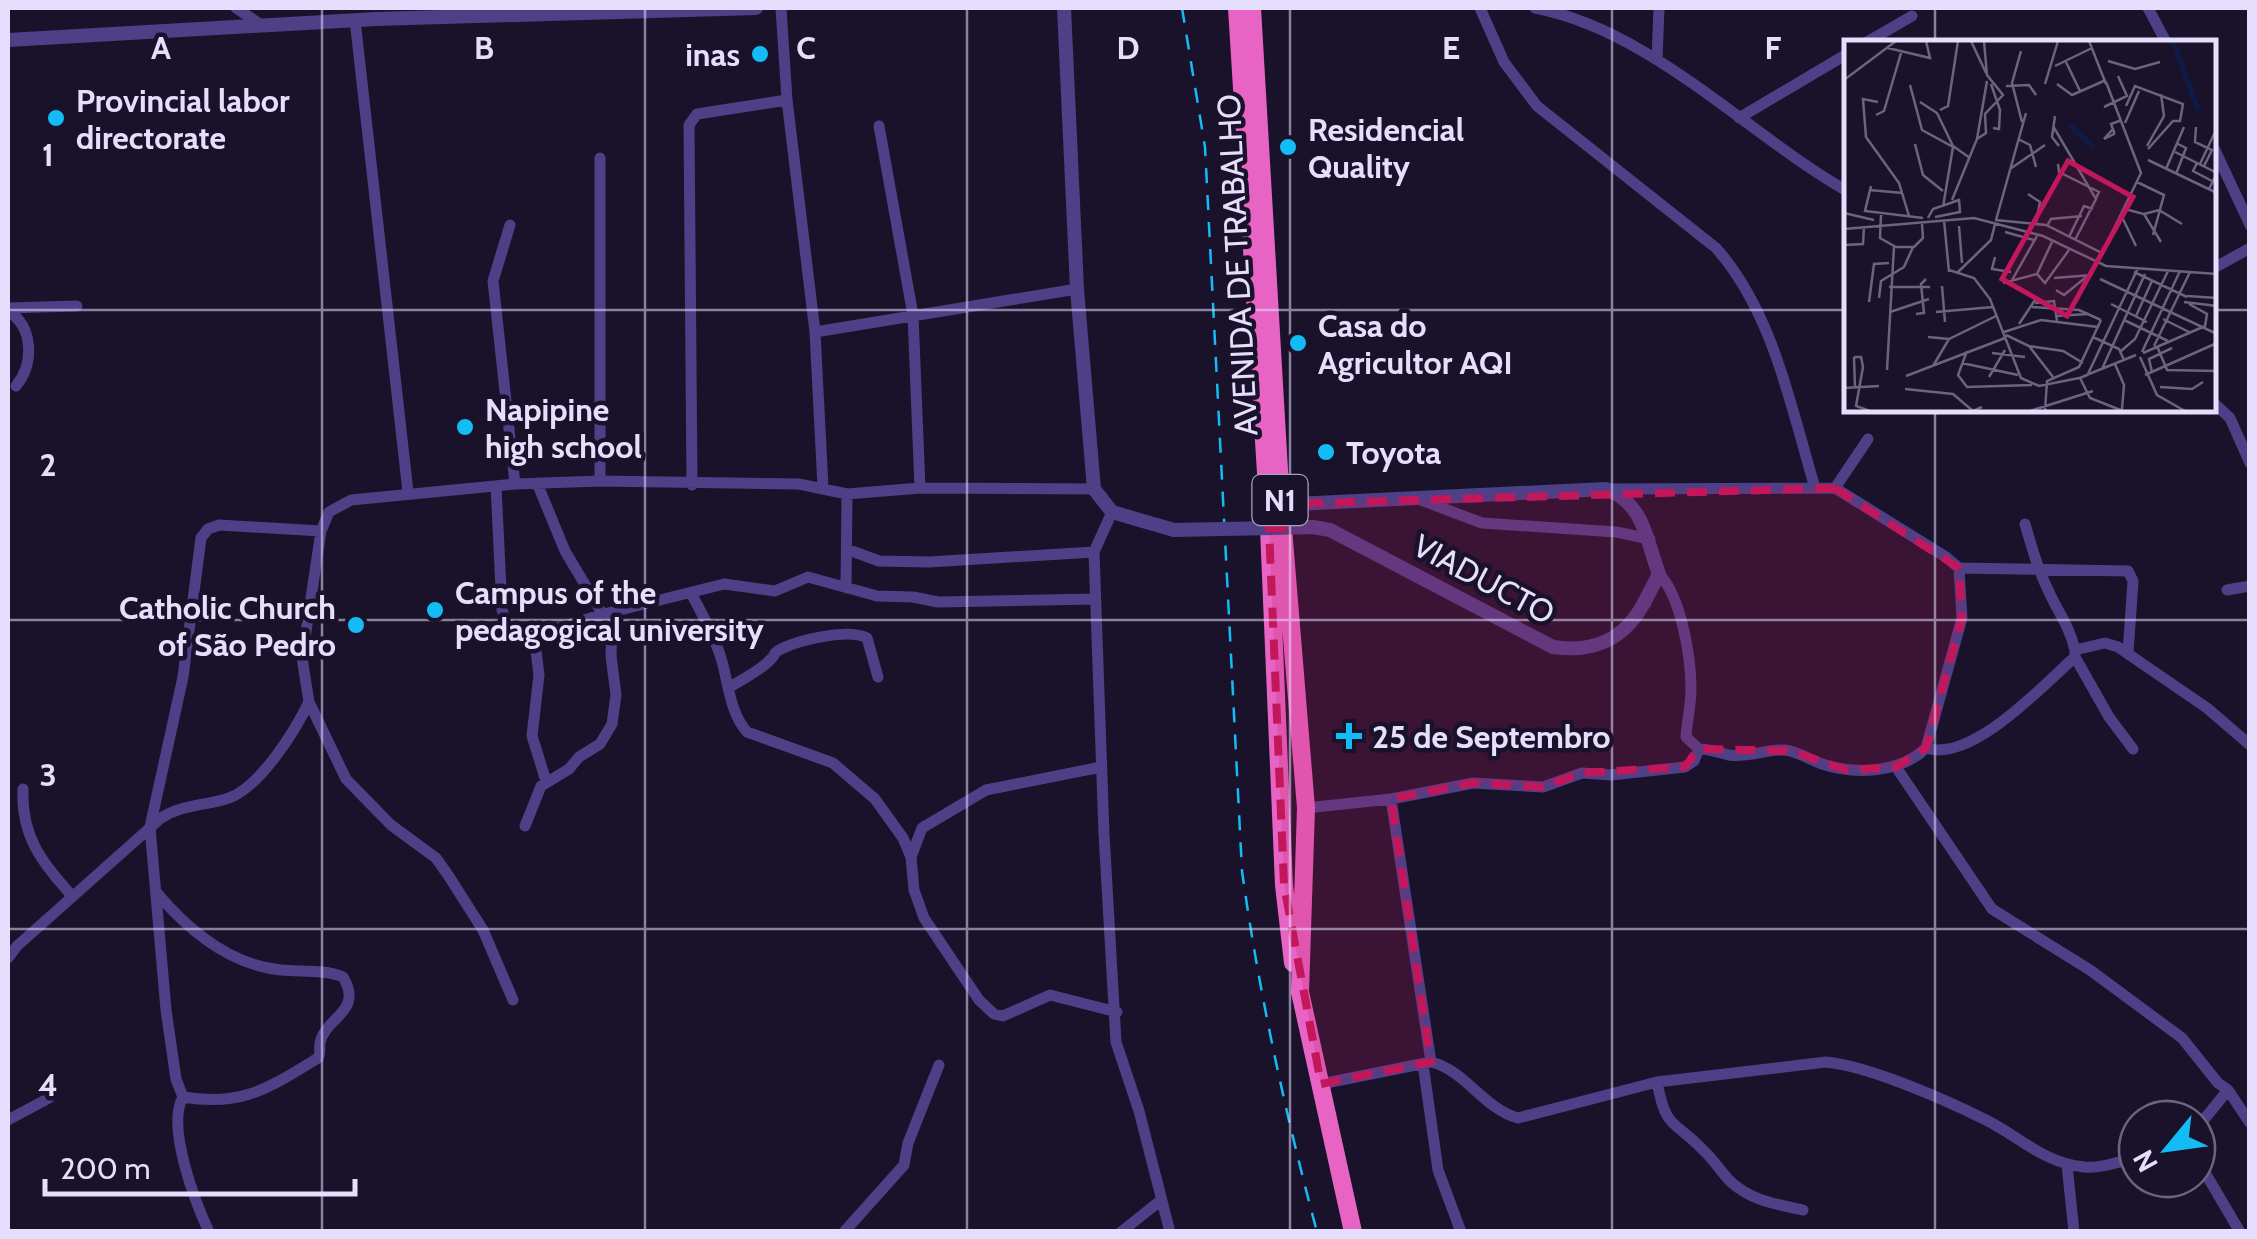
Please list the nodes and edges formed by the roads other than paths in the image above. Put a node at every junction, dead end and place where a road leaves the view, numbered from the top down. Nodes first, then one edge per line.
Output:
1 (236, 8) edge
2 (756, 8) edge
3 (781, 8) edge
4 (1064, 8) edge
5 (1236, 8) edge
6 (1252, 8) edge
7 (1480, 8) edge
8 (1535, 8) edge
9 (1660, 8) edge
10 (2148, 8) edge
11 (1561, 10) edge
12 (376, 13) edge
13 (1912, 16) dead end
14 (355, 20) junction
15 (260, 24) junction
16 (8, 40) edge
17 (1870, 40) edge
18 (2165, 40) edge
19 (1844, 56) edge
20 (1657, 60) junction
21 (787, 100) junction
22 (1739, 118) junction
23 (878, 126) dead end
24 (2217, 154) edge
25 (600, 158) dead end
26 (1844, 191) edge
27 (510, 225) dead end
28 (2250, 225) edge
29 (2250, 248) edge
30 (2217, 266) edge
31 (1077, 289) junction
32 (78, 306) dead end
33 (8, 309) edge
34 (913, 315) junction
35 (815, 332) junction
36 (16, 386) dead end
37 (2217, 406) edge
38 (1868, 440) dead end
39 (2250, 463) edge
40 (600, 482) junction
41 (514, 484) junction
42 (537, 484) junction
43 (692, 485) junction
44 (496, 486) junction
45 (824, 487) junction
46 (920, 488) junction
47 (1094, 488) junction
48 (1814, 488) junction
49 (1835, 488) junction
50 (1606, 489) junction
51 (408, 492) junction
52 (848, 494) junction
53 (1417, 498) junction
54 (1274, 505) junction
55 (1112, 512) junction
56 (2025, 524) dead end
57 (321, 531) junction
58 (1650, 540) junction
59 (849, 550) junction
60 (1094, 552) junction
61 (1959, 568) junction
62 (2039, 572) junction
63 (1659, 574) junction
64 (2250, 586) edge
65 (846, 588) junction
66 (2227, 590) dead end
67 (691, 592) junction
68 (1096, 599) junction
69 (604, 614) junction
70 (534, 635) junction
71 (2075, 653) junction
72 (2128, 653) junction
73 (878, 676) dead end
74 (730, 687) junction
75 (309, 702) junction
76 (2250, 745) edge
77 (1926, 748) junction
78 (1699, 749) junction
79 (2133, 749) dead end
80 (1101, 767) junction
81 (1896, 767) junction
82 (546, 782) junction
83 (23, 790) dead end
84 (1392, 798) junction
85 (1306, 808) junction
86 (525, 826) dead end
87 (150, 828) junction
88 (911, 856) junction
89 (157, 893) junction
90 (72, 896) junction
91 (8, 958) edge
92 (1300, 992) junction
93 (512, 1000) dead end
94 (1116, 1012) junction
95 (1427, 1063) junction
96 (939, 1065) dead end
97 (1657, 1082) junction
98 (1322, 1084) junction
99 (2228, 1090) junction
100 (183, 1097) junction
101 (48, 1098) dead end
102 (2217, 1103) edge
103 (8, 1120) edge
104 (2250, 1123) edge
105 (2117, 1162) edge
106 (2067, 1164) junction
107 (2217, 1193) edge
108 (1160, 1201) junction
109 (1803, 1210) dead end
110 (2073, 1230) edge
111 (209, 1232) edge
112 (844, 1232) edge
113 (1121, 1232) edge
114 (1170, 1232) edge
115 (1353, 1232) edge
116 (1461, 1232) edge
117 (2058, 1232) edge
118 (2240, 1232) edge

1 - 15 street
2 - 12 street
3 - 21 street
4 - 31 street
5 - 54 highway, AVENIDA DE TRABALHO / N1
6 - 54 highway, AVENIDA DE TRABALHO / N1
7 - 48 street
8 - 11 street
9 - 20 street
10 - 18 street
11 - 20 street
12 - 14 street
13 - 17 street
14 - 15 street
14 - 51 street
15 - 16 street
19 - 22 street
20 - 22 street
21 - 35 street
21 - 43 street
22 - 26 street
23 - 34 street
24 - 28 street
25 - 40 street
27 - 41 street
29 - 30 street
31 - 34 street
31 - 47 street
32 - 33 street
33 - 36 street
34 - 35 street
34 - 46 street
35 - 45 street
37 - 39 street
38 - 49 street
40 - 42 street
40 - 43 street
41 - 42 street
41 - 44 street
42 - 69 street
43 - 45 street
44 - 51 street
44 - 70 street
45 - 52 street
46 - 47 street
46 - 52 street
47 - 55 street
48 - 49 street
48 - 50 street
49 - 61 street
50 - 53 street, VIADUCTO
50 - 58 street
51 - 57 street
52 - 59 street
53 - 54 street, VIADUCTO
53 - 58 street
54 - 85 highway, AVENIDA DE TRABALHO / N1
54 - 92 highway, AVENIDA DE TRABALHO / N1
55 - 60 street
55 - 63 street, VIADUCTO, bridge
56 - 62 street
57 - 75 street
57 - 87 street
58 - 63 street
59 - 60 street
59 - 65 street
60 - 68 street
61 - 62 street
61 - 77 street
62 - 71 street
62 - 72 street
63 - 78 street
64 - 66 street
65 - 67 street
65 - 68 street
67 - 69 street
67 - 74 street
68 - 80 street
69 - 70 street
69 - 82 street
70 - 82 street
71 - 72 street
71 - 77 street
71 - 79 street
72 - 76 street
73 - 74 street
74 - 88 street
75 - 87 street
75 - 93 street
77 - 81 street
78 - 81 street
78 - 84 street
80 - 88 street
80 - 94 street
81 - 99 street
82 - 86 street
83 - 90 street
84 - 85 street
84 - 95 street
85 - 92 highway, AVENIDA DE TRABALHO / N1
87 - 89 street
87 - 90 street
88 - 94 street
89 - 100 street
89 - 100 street
90 - 91 street
92 - 98 highway, AVENIDA DE TRABALHO / N1
94 - 108 street
95 - 97 street
95 - 98 street
95 - 116 street
96 - 112 street
97 - 106 street
97 - 109 street
98 - 115 highway, AVENIDA DE TRABALHO / N1
99 - 102 street
99 - 104 street
100 - 111 street
101 - 103 street
105 - 106 street
106 - 110 street
107 - 118 street
108 - 113 street
108 - 114 street
110 - 117 street

